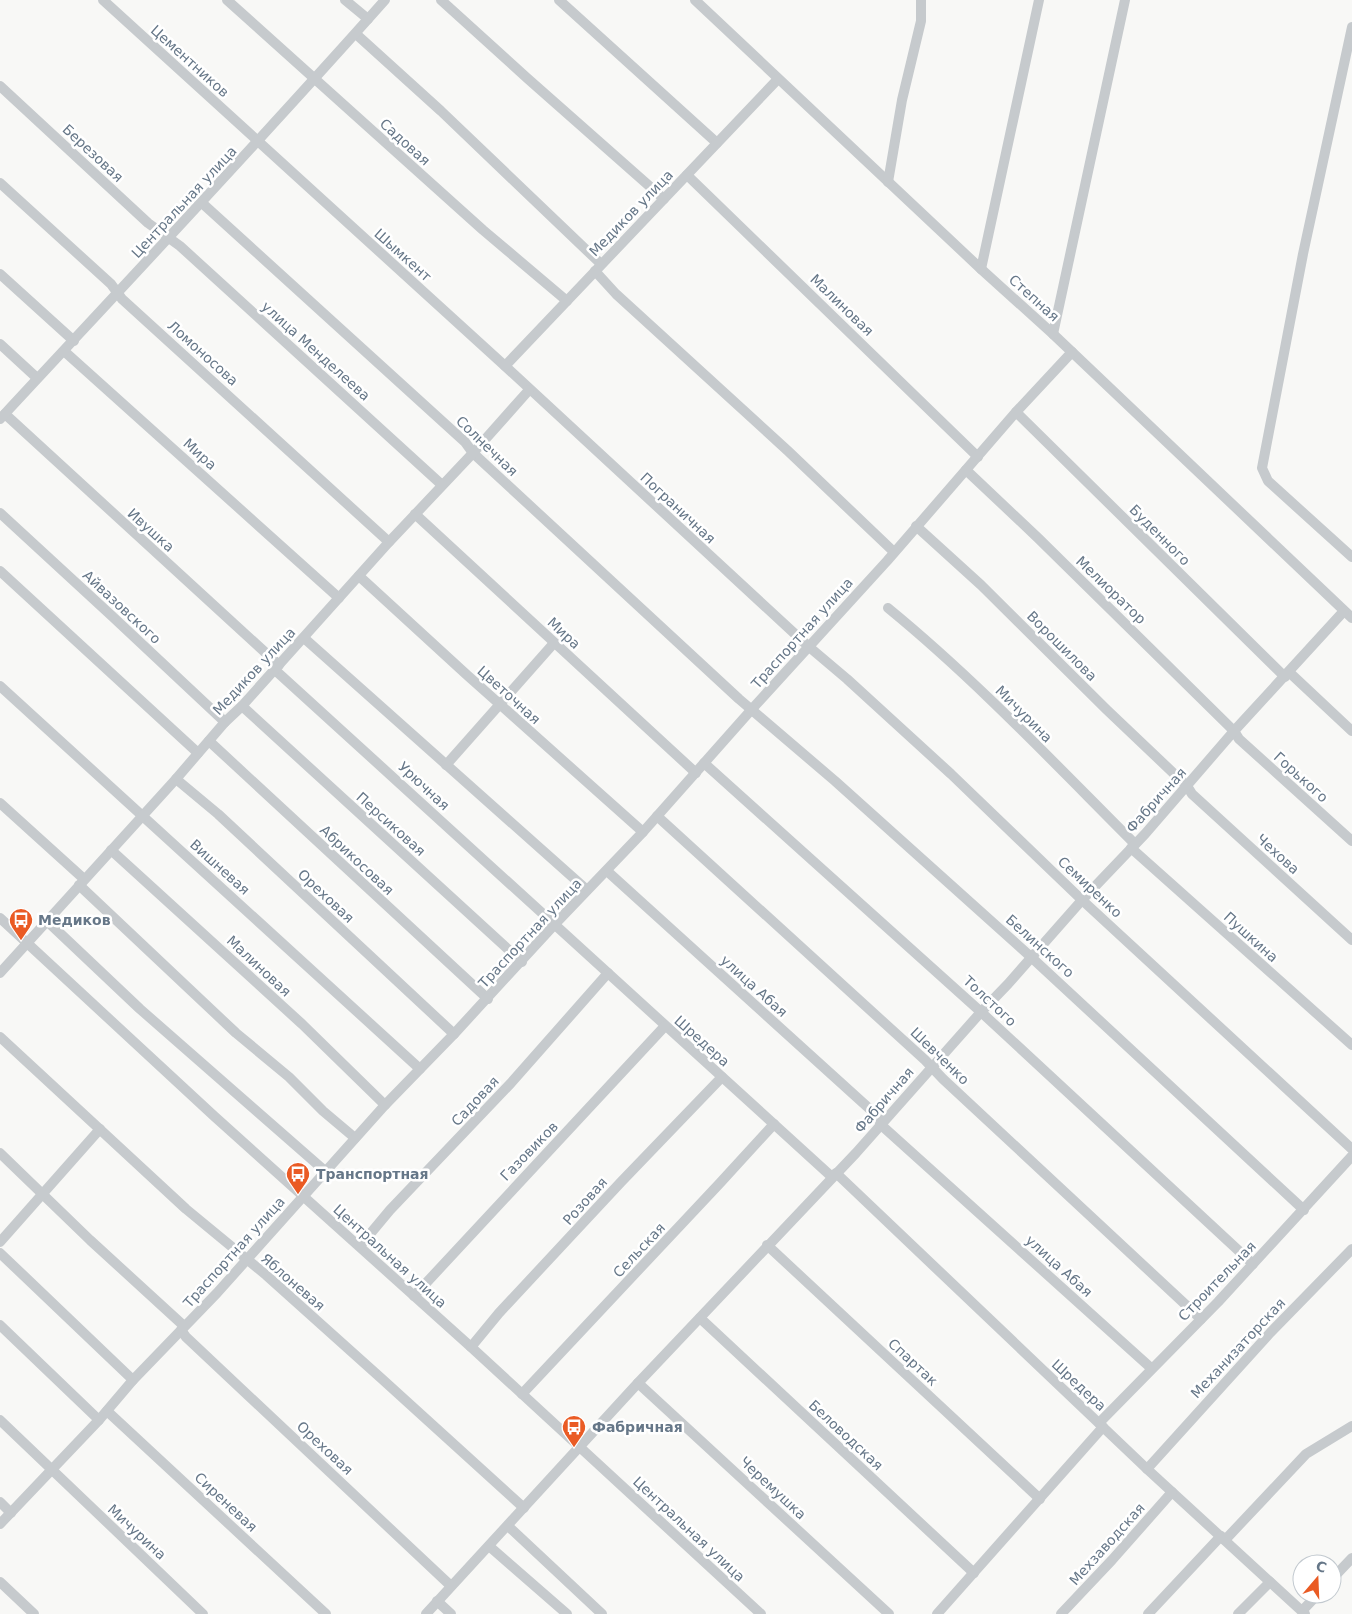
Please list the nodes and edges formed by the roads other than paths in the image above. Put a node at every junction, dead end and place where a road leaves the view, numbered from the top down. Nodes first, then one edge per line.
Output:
1 (103, 0) edge
2 (227, 0) edge
3 (345, 0) edge
4 (385, 0) edge
5 (442, 0) edge
6 (559, 0) edge
7 (694, 0) edge
8 (921, 0) edge
9 (1039, 0) edge
10 (1125, 0) edge
11 (368, 19) junction
12 (1352, 27) edge
13 (356, 34) junction
14 (778, 79) junction
15 (315, 80) junction
16 (0, 86) edge
17 (258, 142) junction
18 (717, 143) junction
19 (687, 175) junction
20 (888, 182) junction
21 (0, 183) edge
22 (664, 199) junction
23 (202, 203) junction
24 (169, 239) junction
25 (598, 268) junction
26 (981, 269) junction
27 (0, 274) edge
28 (118, 292) junction
29 (567, 301) junction
30 (1053, 334) junction
31 (74, 341) junction
32 (0, 344) edge
33 (64, 350) junction
34 (1072, 352) junction
35 (505, 366) junction
36 (38, 378) junction
37 (529, 390) junction
38 (1016, 412) junction
39 (3, 416) edge
40 (472, 453) junction
41 (978, 457) junction
42 (966, 470) junction
43 (442, 485) junction
44 (0, 513) edge
45 (415, 514) junction
46 (916, 526) junction
47 (389, 542) junction
48 (894, 552) junction
49 (1352, 557) edge
50 (0, 571) edge
51 (359, 576) junction
52 (339, 598) junction
53 (888, 608) dead end
54 (1348, 615) edge
55 (304, 638) junction
56 (554, 643) junction
57 (808, 646) junction
58 (276, 668) junction
59 (1287, 675) junction
60 (0, 686) edge
61 (500, 704) junction
62 (242, 706) junction
63 (752, 708) junction
64 (225, 722) junction
65 (1234, 731) junction
66 (1352, 732) edge
67 (209, 741) junction
68 (198, 753) junction
69 (704, 763) junction
70 (446, 765) junction
71 (696, 773) junction
72 (176, 779) junction
73 (1187, 786) junction
74 (0, 803) edge
75 (142, 816) junction
76 (657, 816) junction
77 (643, 832) junction
78 (1352, 841) edge
79 (1133, 846) junction
80 (111, 850) junction
81 (607, 870) junction
82 (82, 882) junction
83 (587, 890) junction
84 (1082, 900) junction
85 (0, 918) edge
86 (47, 921) junction
87 (554, 925) junction
88 (1352, 940) edge
89 (27, 944) junction
90 (1031, 957) junction
91 (522, 962) junction
92 (0, 973) edge
93 (608, 973) junction
94 (488, 999) junction
95 (981, 1012) junction
96 (665, 1026) junction
97 (454, 1034) junction
98 (0, 1037) edge
99 (1352, 1046) edge
100 (932, 1067) junction
101 (420, 1069) junction
102 (722, 1077) junction
103 (385, 1106) junction
104 (882, 1123) junction
105 (774, 1124) junction
106 (100, 1129) junction
107 (355, 1138) junction
108 (1352, 1149) edge
109 (0, 1153) edge
110 (1352, 1156) edge
111 (325, 1171) junction
112 (834, 1175) junction
113 (42, 1192) junction
114 (302, 1197) junction
115 (1304, 1210) junction
116 (0, 1242) edge
117 (767, 1245) junction
118 (360, 1246) junction
119 (1352, 1249) edge
120 (0, 1254) edge
121 (246, 1260) junction
122 (1253, 1264) junction
123 (414, 1296) junction
124 (700, 1318) junction
125 (1201, 1319) junction
126 (0, 1326) edge
127 (182, 1328) junction
128 (471, 1347) junction
129 (1151, 1368) junction
130 (133, 1380) junction
131 (638, 1383) junction
132 (522, 1394) junction
133 (107, 1411) junction
134 (0, 1420) edge
135 (99, 1420) junction
136 (1101, 1425) junction
137 (1352, 1426) edge
138 (580, 1447) junction
139 (1147, 1469) junction
140 (51, 1470) junction
141 (1172, 1492) junction
142 (1040, 1499) junction
143 (0, 1502) edge
144 (524, 1508) junction
145 (11, 1513) junction
146 (0, 1524) edge
147 (508, 1526) junction
148 (1223, 1538) junction
149 (489, 1546) junction
150 (1352, 1558) edge
151 (1342, 1568) edge
152 (974, 1572) junction
153 (0, 1582) edge
154 (1270, 1582) junction
155 (451, 1586) junction
156 (438, 1601) junction
157 (1303, 1612) edge
158 (34, 1614) edge
159 (204, 1614) edge
160 (326, 1614) edge
161 (426, 1614) edge
162 (451, 1614) edge
163 (566, 1614) edge
164 (602, 1614) edge
165 (760, 1614) edge
166 (889, 1614) edge
167 (936, 1614) edge
168 (1061, 1614) edge
169 (1148, 1614) edge
170 (1238, 1614) edge

1 - 17 street, Цементников
2 - 15 street, Садовая
3 - 11 street
4 - 11 street, Центральная улица
5 - 22 street
6 - 18 street
7 - 14 street, Степная
8 - 20 street
9 - 26 street
10 - 30 street
11 - 13 street, Центральная улица
12 - 49 street
13 - 15 street, Центральная улица
13 - 25 street
14 - 18 street, Медиков улица
14 - 20 street, Степная
15 - 17 street, Центральная улица
15 - 29 street, Садовая
16 - 24 street, Березовая
17 - 23 street, Центральная улица
17 - 35 street, Шымкент
18 - 19 street, Медиков улица
19 - 22 street, Медиков улица
19 - 41 street, Малиновая
20 - 26 street, Степная
21 - 28 street, Ломоносова
22 - 25 street, Медиков улица
23 - 24 street, Центральная улица
23 - 40 street, Солнечная
24 - 28 street, Центральная улица
24 - 43 street, улица Менделеева
25 - 29 street, Медиков улица
25 - 48 street
26 - 30 street, Степная
27 - 31 street
28 - 31 street, Центральная улица
28 - 47 street, Ломоносова
29 - 35 street, Медиков улица
30 - 34 street, Степная
31 - 33 street, Центральная улица
32 - 36 street
33 - 36 street, Центральная улица
33 - 52 street, Мира
34 - 38 street, Траспортная улица
34 - 54 street, Степная
35 - 37 street, Шымкент
36 - 39 street, Центральная улица
37 - 40 street, Медиков улица
37 - 57 street, Пограничная
38 - 41 street, Траспортная улица
38 - 59 street, Буденного
39 - 58 street, Ивушка
40 - 43 street, Медиков улица
40 - 63 street, Солнечная
41 - 42 street, Траспортная улица
42 - 46 street, Траспортная улица
42 - 65 street, Мелиоратор
43 - 45 street, Медиков улица
44 - 64 street, Айвазовского
45 - 47 street, Медиков улица
45 - 56 street, Мира
46 - 48 street, Траспортная улица
46 - 73 street, Ворошилова
47 - 51 street, Медиков улица
48 - 57 street, Траспортная улица
50 - 68 street
51 - 52 street, Медиков улица
51 - 61 street, Цветочная
52 - 55 street, Медиков улица
53 - 79 street, Мичурина
54 - 59 street, Фабричная
55 - 58 street, Медиков улица
55 - 70 street
56 - 61 street
56 - 71 street, Мира
57 - 63 street, Траспортная улица
57 - 84 street, Семиренко
58 - 62 street, Медиков улица
58 - 87 street, Урючная
59 - 65 street, Фабричная
59 - 66 street, Буденного
60 - 75 street, Вишневая
61 - 70 street
61 - 77 street, Цветочная
62 - 64 street, Медиков улица
62 - 91 street, Персиковая
63 - 69 street, Траспортная улица
63 - 90 street, Белинского
64 - 67 street, Медиков улица
65 - 73 street, Фабричная
65 - 78 street, Горького
67 - 68 street, Медиков улица
67 - 94 street, Абрикосовая
68 - 72 street, Медиков улица
69 - 71 street, Траспортная улица
69 - 95 street, Толстого
70 - 83 street
71 - 76 street, Траспортная улица
72 - 75 street, Медиков улица
72 - 97 street, Ореховая
73 - 79 street, Фабричная
73 - 88 street, Чехова
74 - 82 street
75 - 80 street, Медиков улица
75 - 101 street, Вишневая
76 - 77 street, Траспортная улица
76 - 100 street, Шевченко
77 - 81 street, Траспортная улица
79 - 84 street, Фабричная
79 - 99 street, Пушкина
80 - 82 street, Медиков улица
80 - 103 street, Малиновая
81 - 83 street, Траспортная улица
81 - 104 street, улица Абая
82 - 86 street, Медиков улица
82 - 107 street
83 - 87 street, Траспортная улица
84 - 90 street, Фабричная
84 - 108 street, Семиренко
85 - 89 street, Центральная улица
86 - 89 street, Медиков улица
86 - 111 street
87 - 91 street, Траспортная улица
87 - 93 street, Шредера
89 - 92 street, Медиков улица
89 - 114 street, Центральная улица
90 - 95 street, Фабричная
90 - 115 street, Белинского
91 - 94 street, Траспортная улица
93 - 96 street, Шредера
93 - 118 street, Садовая
94 - 97 street, Траспортная улица
95 - 100 street, Фабричная
95 - 122 street, Толстого
96 - 102 street, Шредера
96 - 123 street, Газовиков
97 - 101 street, Траспортная улица
98 - 106 street, Яблоневая
100 - 104 street, Фабричная
100 - 125 street, Шевченко
101 - 103 street, Траспортная улица
102 - 105 street, Шредера
102 - 128 street, Розовая
103 - 107 street, Траспортная улица
104 - 112 street, Фабричная
104 - 129 street, улица Абая
105 - 112 street, Шредера
105 - 132 street, Сельская
106 - 113 street
106 - 121 street, Яблоневая
107 - 111 street, Траспортная улица
109 - 113 street, Ореховая
110 - 115 street, Строительная
111 - 114 street, Траспортная улица
112 - 117 street, Фабричная
112 - 136 street, Шредера
113 - 116 street
113 - 127 street, Ореховая
114 - 118 street, Центральная улица
114 - 121 street, Траспортная улица
115 - 122 street, Строительная
117 - 124 street, Фабричная
117 - 142 street, Спартак
118 - 123 street, Центральная улица
119 - 139 street, Механизаторская
120 - 130 street
121 - 127 street, Траспортная улица
121 - 144 street, Яблоневая
122 - 125 street, Строительная
123 - 128 street, Центральная улица
124 - 131 street, Фабричная
124 - 152 street, Беловодская
125 - 129 street, Строительная
126 - 135 street
127 - 130 street, Траспортная улица
127 - 155 street, Ореховая
128 - 132 street, Центральная улица
129 - 136 street, Строительная
130 - 133 street, Траспортная улица
131 - 138 street, Фабричная
131 - 166 street, Черемушка
132 - 138 street, Центральная улица
133 - 135 street, Траспортная улица
133 - 160 street, Сиреневая
134 - 140 street
135 - 140 street, Траспортная улица
136 - 139 street, Шредера
136 - 142 street, Строительная
137 - 148 street
138 - 144 street, Фабричная
138 - 165 street, Центральная улица
139 - 141 street, Шредера
140 - 145 street, Траспортная улица
140 - 159 street, Мичурина
141 - 148 street, Шредера
141 - 168 street, Мехзаводская
142 - 152 street, Строительная
143 - 145 street
144 - 147 street, Фабричная
145 - 146 street, Траспортная улица
147 - 149 street, Фабричная
147 - 164 street
148 - 154 street, Шредера
148 - 169 street
149 - 155 street, Фабричная
149 - 163 street
150 - 151 street
152 - 167 street, Строительная
153 - 158 street
154 - 157 street, Шредера
154 - 170 street
155 - 156 street, Фабричная
156 - 161 street, Фабричная
156 - 162 street

